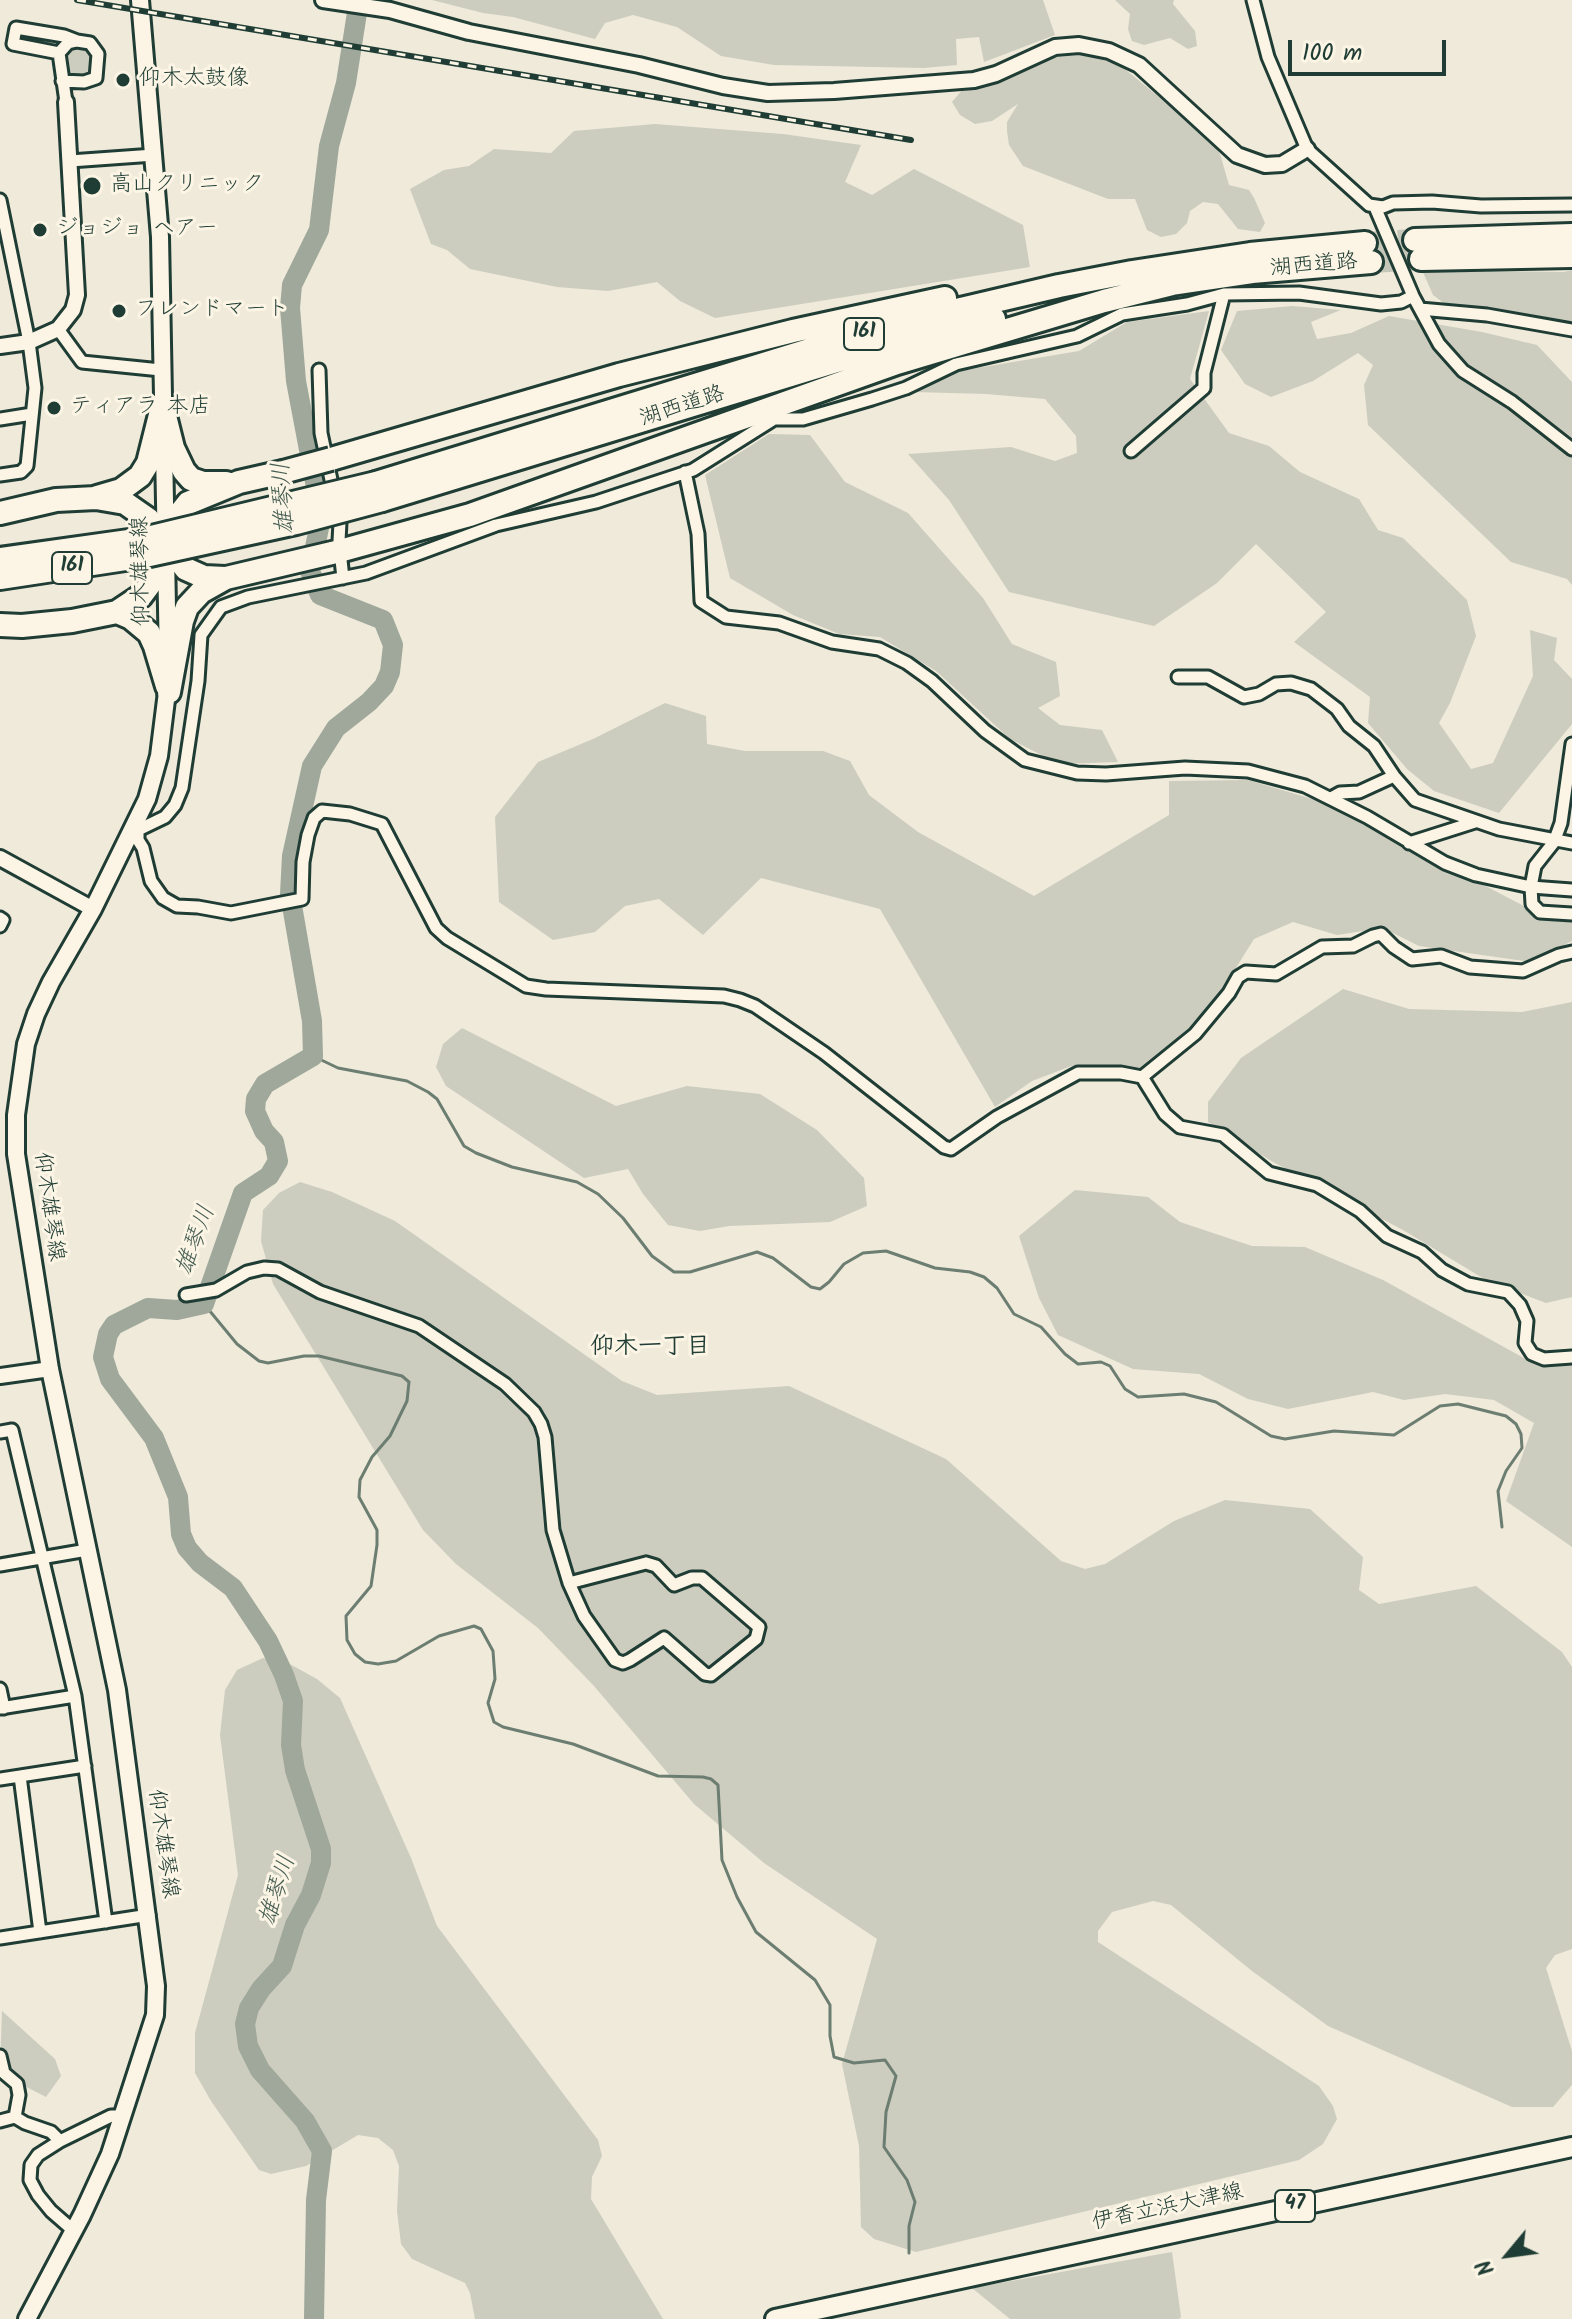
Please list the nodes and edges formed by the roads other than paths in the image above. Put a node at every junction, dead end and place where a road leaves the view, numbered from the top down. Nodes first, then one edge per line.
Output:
1 (140, 0) edge
2 (1253, 0) edge
3 (330, 1) edge
4 (390, 5) edge
5 (77, 41) junction
6 (59, 53) junction
7 (62, 81) junction
8 (84, 82) junction
9 (66, 102) junction
10 (1307, 149) junction
11 (154, 155) junction
12 (70, 161) junction
13 (0, 200) edge
14 (1572, 205) edge
15 (1375, 207) junction
16 (1572, 235) edge
17 (1572, 256) edge
18 (1132, 272) junction
19 (1172, 284) junction
20 (1224, 294) junction
21 (1413, 296) junction
22 (1420, 309) junction
23 (58, 329) junction
24 (1572, 330) edge
25 (29, 342) junction
26 (0, 346) edge
27 (161, 370) junction
28 (319, 370) dead end
29 (162, 404) junction
30 (32, 414) junction
31 (0, 419) edge
32 (1572, 449) edge
33 (1131, 451) dead end
34 (685, 472) junction
35 (0, 475) edge
36 (239, 482) junction
37 (379, 492) junction
38 (96, 498) junction
39 (0, 513) edge
40 (151, 545) junction
41 (339, 551) junction
42 (0, 559) edge
43 (0, 578) edge
44 (226, 578) junction
45 (338, 579) junction
46 (117, 612) junction
47 (0, 625) edge
48 (1178, 677) dead end
49 (169, 692) junction
50 (1572, 744) edge
51 (1394, 776) junction
52 (1331, 798) junction
53 (1475, 822) junction
54 (136, 829) junction
55 (1554, 842) junction
56 (1409, 843) junction
57 (1572, 843) edge
58 (0, 858) edge
59 (1531, 887) junction
60 (1572, 890) edge
61 (93, 909) junction
62 (1572, 914) edge
63 (0, 918) edge
64 (0, 926) edge
65 (1572, 952) edge
66 (1142, 1077) junction
67 (186, 1295) dead end
68 (1572, 1357) edge
69 (50, 1369) junction
70 (0, 1376) edge
71 (0, 1432) edge
72 (87, 1550) junction
73 (43, 1558) junction
74 (0, 1565) edge
75 (569, 1583) junction
76 (0, 1689) edge
77 (75, 1696) junction
78 (2, 1708) edge
79 (85, 1766) junction
80 (20, 1776) junction
81 (0, 1779) edge
82 (149, 1915) junction
83 (106, 1922) junction
84 (40, 1932) junction
85 (0, 1938) edge
86 (0, 2056) edge
87 (123, 2116) junction
88 (15, 2117) junction
89 (0, 2121) edge
90 (60, 2141) junction
91 (1572, 2147) edge
92 (74, 2231) junction
93 (838, 2312) edge
94 (27, 2319) edge
95 (775, 2319) edge

1 - 11 main road, 仰木雄琴線
2 - 10 street
3 - 4 street
4 - 10 street
5 - 6 street
5 - 6 street
5 - 8 street
6 - 7 street
7 - 8 street
7 - 9 street
8 - 9 street
9 - 12 street
10 - 15 street
11 - 12 street
11 - 27 main road, 仰木雄琴線
12 - 23 street
13 - 25 street
14 - 15 street
15 - 21 street
16 - 17 highway
18 - 19 highway, 湖西道路 / 161
18 - 36 highway, bridge
18 - 37 highway, 湖西道路 / 161
19 - 37 highway, 湖西道路 / 161
19 - 41 highway
20 - 21 street
20 - 33 street
20 - 34 street
21 - 22 street
22 - 24 street
22 - 32 street
23 - 25 street
23 - 27 street
25 - 26 street
25 - 30 street
27 - 29 main road, 仰木雄琴線
28 - 41 street
29 - 36 highway
29 - 38 highway
29 - 40 main road, 仰木雄琴線
30 - 31 street
30 - 35 street
34 - 45 street
34 - 52 street
36 - 40 highway
37 - 40 highway, 湖西道路 / 161, bridge
38 - 39 highway
38 - 40 highway
40 - 42 highway, 湖西道路 / 161
40 - 43 highway, 湖西道路 / 161
40 - 44 highway
40 - 46 highway
40 - 49 main road, 仰木雄琴線
41 - 44 highway
41 - 45 street
44 - 49 highway
45 - 54 street
46 - 47 highway
46 - 49 highway
48 - 51 street
49 - 54 main road, 仰木雄琴線
50 - 55 street
51 - 52 street
51 - 53 street
52 - 56 street
53 - 55 street
53 - 56 street
54 - 61 main road, 仰木雄琴線
54 - 66 street
55 - 57 street
55 - 59 street
56 - 59 street
58 - 61 street
59 - 60 street
59 - 62 street
61 - 69 main road, 仰木雄琴線
63 - 64 street
65 - 66 street
66 - 68 street
67 - 75 street
69 - 70 street
69 - 72 main road, 仰木雄琴線
71 - 73 street
72 - 73 street
72 - 82 main road, 仰木雄琴線
73 - 74 street
73 - 77 street
75 - 75 street
76 - 78 street
77 - 78 street
77 - 79 street
79 - 80 street
79 - 83 street
80 - 81 street
80 - 84 street
82 - 83 street
82 - 87 main road, 仰木雄琴線
83 - 84 street
84 - 85 street
86 - 88 street
87 - 90 street
87 - 92 main road, 仰木雄琴線
88 - 89 street
88 - 90 street
90 - 92 street
91 - 93 main road, 伊香立浜大津線 / 47
92 - 94 main road, 仰木雄琴線
93 - 95 main road, 伊香立浜大津線 / 47

